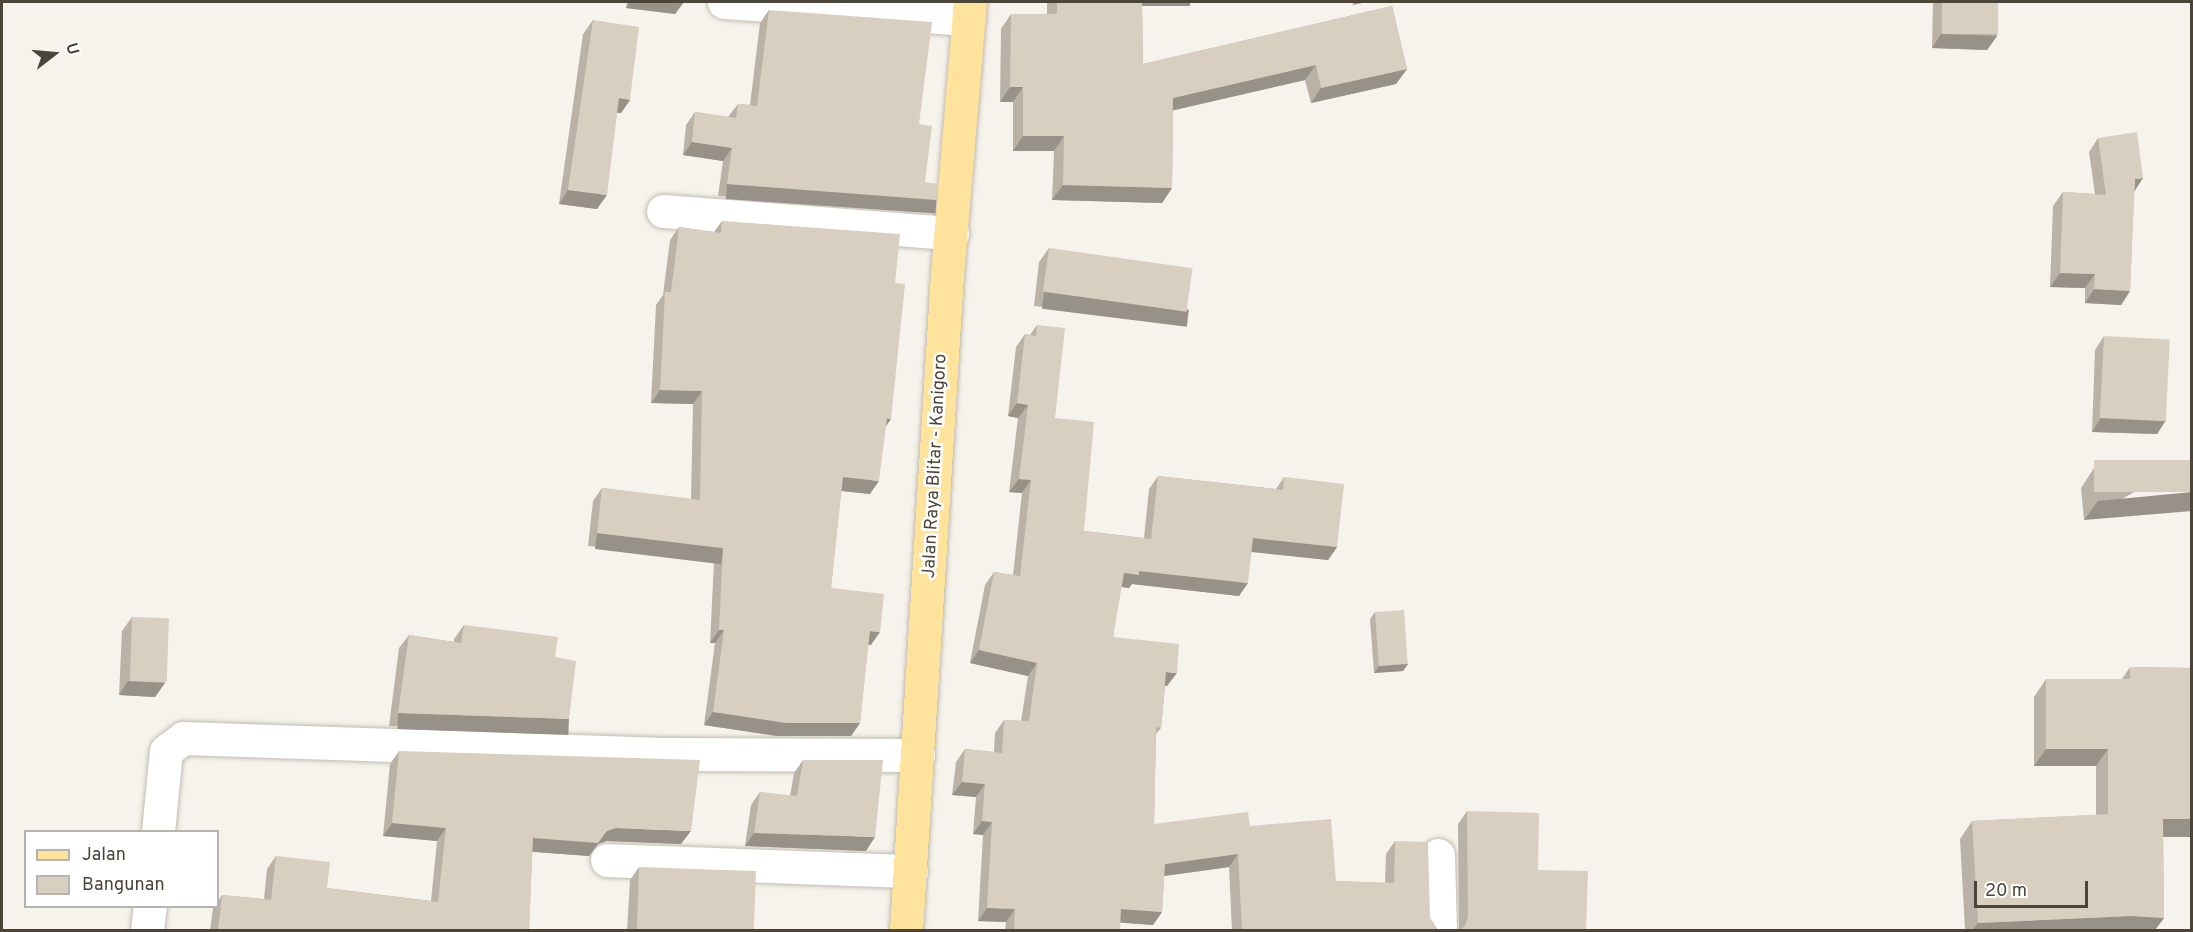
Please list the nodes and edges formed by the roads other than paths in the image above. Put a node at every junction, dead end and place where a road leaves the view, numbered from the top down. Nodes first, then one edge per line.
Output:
1 (724, 2) edge
2 (969, 10) edge
3 (663, 211) dead end
4 (952, 233) junction
5 (918, 755) junction
6 (158, 830) edge
7 (1438, 855) dead end
8 (607, 860) dead end
9 (911, 871) junction
10 (150, 908) edge
11 (147, 930) edge
12 (906, 930) edge
13 (1440, 930) edge

1 - 2 street
2 - 4 main road, Jalan Raya Blitar - Kanigoro
3 - 4 street
4 - 5 main road, Jalan Raya Blitar - Kanigoro
5 - 6 street
5 - 9 main road, Jalan Raya Blitar - Kanigoro
7 - 13 street
8 - 9 street
9 - 12 main road, Jalan Raya Blitar - Kanigoro
10 - 11 street

